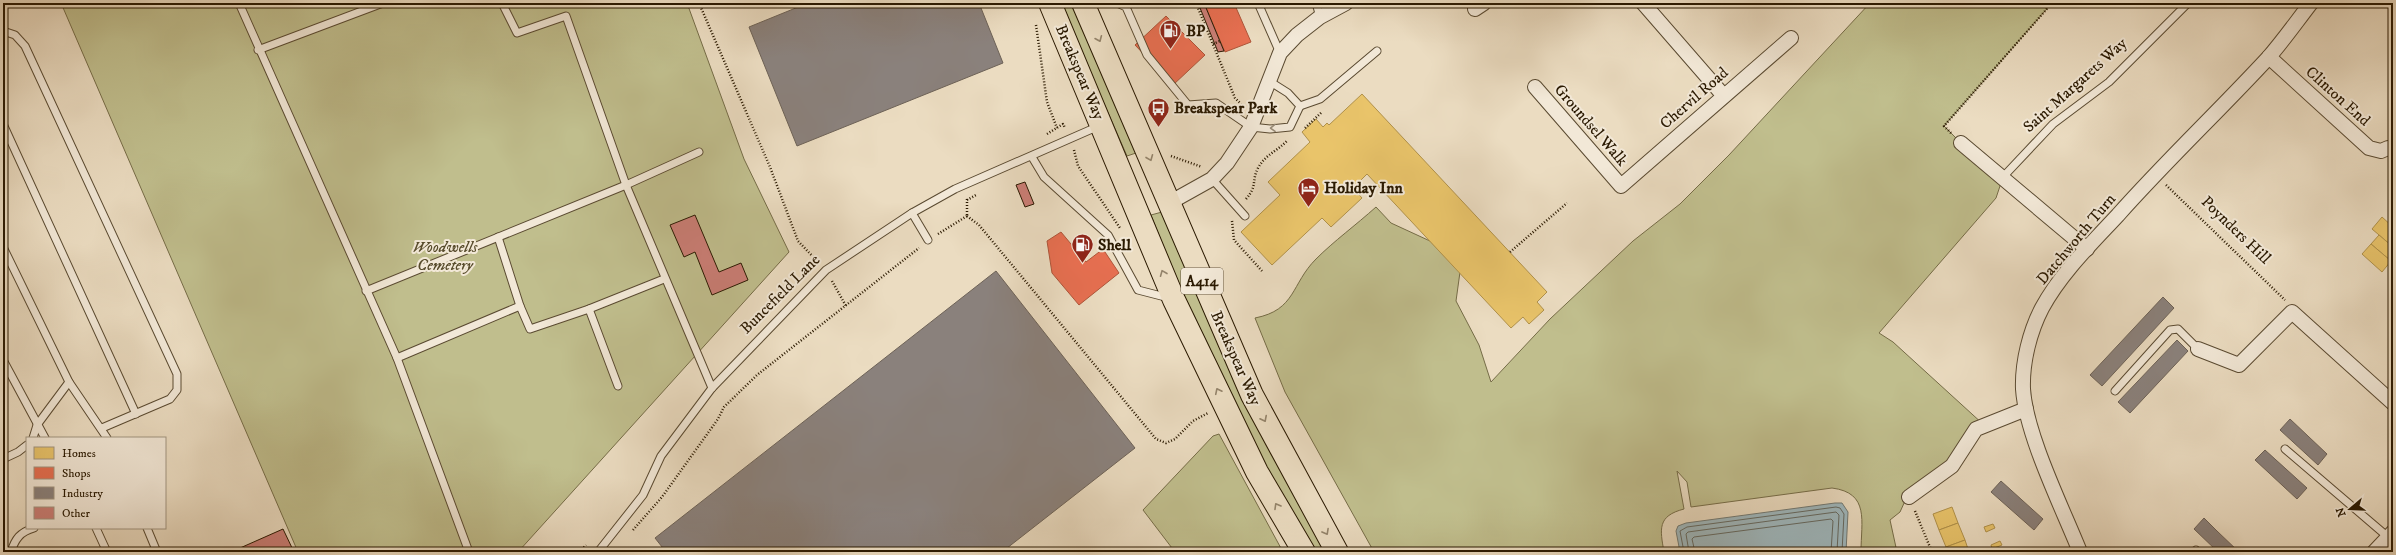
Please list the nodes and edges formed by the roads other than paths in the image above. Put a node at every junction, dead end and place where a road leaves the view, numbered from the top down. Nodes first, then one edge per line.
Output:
1 (239, 3) edge
2 (383, 3) edge
3 (502, 3) edge
4 (1050, 3) edge
5 (1084, 3) edge
6 (1117, 3) edge
7 (1258, 3) edge
8 (1316, 3) edge
9 (1346, 3) edge
10 (1643, 3) edge
11 (2188, 3) edge
12 (2311, 3) edge
13 (1129, 5) edge
14 (1320, 17) junction
15 (3, 31) edge
16 (1791, 38) dead end
17 (258, 50) junction
18 (1377, 51) dead end
19 (1280, 52) junction
20 (2269, 57) junction
21 (1269, 81) junction
22 (1535, 87) dead end
23 (1723, 95) junction
24 (1300, 106) junction
25 (3, 124) edge
26 (1103, 125) junction
27 (1251, 127) junction
28 (1962, 144) road end
29 (2388, 148) dead end
30 (699, 152) dead end
31 (1032, 157) junction
32 (1215, 176) junction
33 (2004, 177) junction
34 (626, 185) junction
35 (1621, 186) joint
36 (1169, 203) junction
37 (912, 213) junction
38 (1245, 216) dead end
39 (498, 237) junction
40 (928, 240) road end
41 (3, 246) edge
42 (2087, 249) junction
43 (664, 279) junction
44 (366, 291) junction
45 (1174, 300) junction
46 (520, 306) junction
47 (589, 309) junction
48 (2198, 349) joint
49 (397, 358) junction
50 (3, 360) edge
51 (69, 382) junction
52 (618, 386) dead end
53 (712, 388) junction
54 (2115, 391) dead end
55 (2393, 403) edge
56 (2026, 409) junction
57 (136, 414) junction
58 (37, 425) junction
59 (102, 428) junction
60 (33, 437) edge
61 (44, 437) edge
62 (106, 437) edge
63 (26, 445) edge
64 (2285, 449) dead end
65 (3, 459) edge
66 (1909, 497) road end
67 (30, 529) edge
68 (96, 529) edge
69 (147, 529) edge
70 (2391, 534) edge
71 (11, 552) edge
72 (107, 552) edge
73 (157, 552) edge
74 (469, 552) edge
75 (598, 552) edge
76 (1304, 552) edge
77 (1338, 552) edge
78 (2080, 552) edge
79 (2374, 552) edge

1 - 17 lane
2 - 17 lane
3 - 34 lane
4 - 26 main road, Breakspear Way / A414
5 -> 36 main road, Breakspear Way / A414
6 - 13 lane
7 - 19 lane
8 - 14 lane
9 - 14 street
10 - 23 street
11 - 33 lane, Saint Margarets Way
12 - 20 street, Datchworth Turn
13 - 27 lane
14 - 19 street
15 - 57 lane
16 - 23 street, Chervil Road
17 - 44 lane
18 - 24 lane
19 - 21 street
20 - 29 street, Clinton End
20 - 42 street, Datchworth Turn
21 - 24 lane
21 - 27 street
22 - 35 street, Groundsel Walk
23 - 35 street, Chervil Road
24 -> 27 lane
25 - 57 lane
26 - 31 lane, Buncefield Lane
45 -> 26 main road, Breakspear Way / A414
27 - 32 street
28 - 33 street
30 - 34 lane
31 - 37 lane, Buncefield Lane
31 - 45 lane
32 - 36 street
32 - 38 lane
33 - 42 street
34 - 39 lane
34 - 43 lane
36 -> 77 main road, Breakspear Way / A414
37 - 40 lane
37 - 53 lane, Buncefield Lane
39 - 44 lane
39 - 46 lane
41 - 51 lane
42 - 56 street, Datchworth Turn
43 - 47 lane
43 - 53 lane
44 - 49 lane
76 -> 45 main road, Breakspear Way / A414
46 - 47 lane
46 - 49 lane
47 - 52 lane
48 - 54 lane
48 - 55 street
49 - 74 lane
50 - 58 lane
51 - 58 lane
51 - 59 lane
53 - 75 lane, Buncefield Lane
56 - 66 street
56 - 78 street, Datchworth Turn
57 - 59 lane
58 - 60 lane
58 - 61 lane
59 - 62 lane
63 - 65 lane
64 - 70 lane
67 - 71 lane
68 - 72 lane
69 - 73 lane
70 - 79 street

